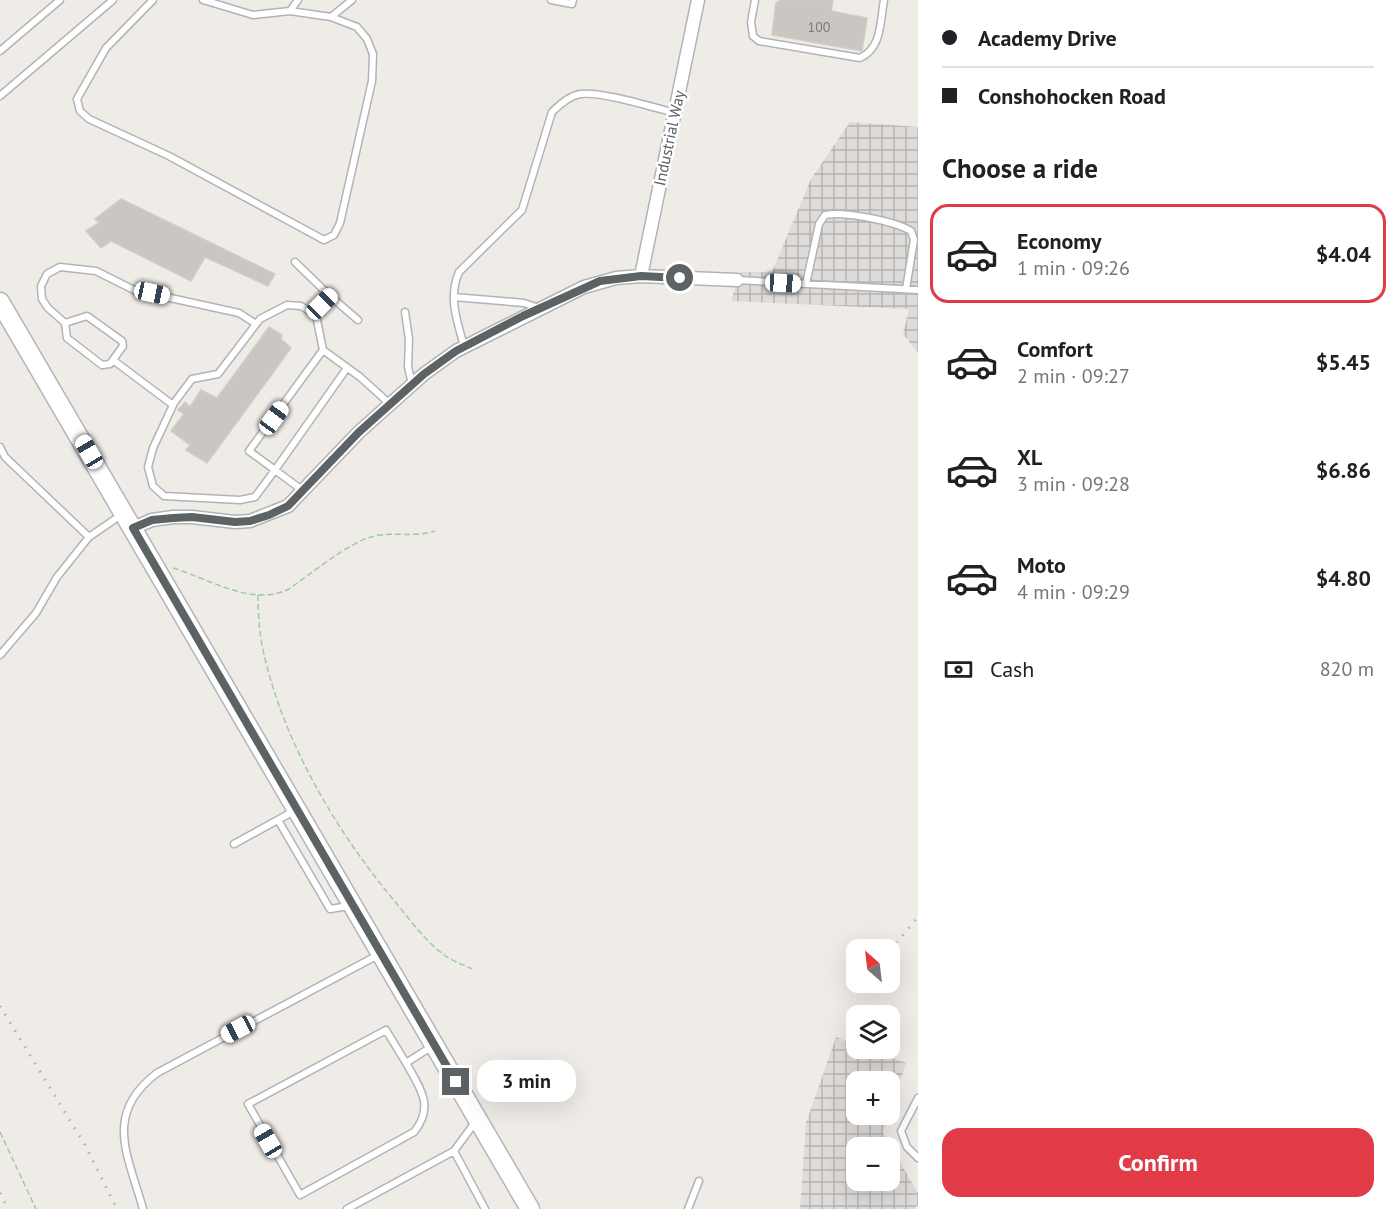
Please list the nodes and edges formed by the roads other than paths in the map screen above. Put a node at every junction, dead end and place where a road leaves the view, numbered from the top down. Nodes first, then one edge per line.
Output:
1 (60, 0) edge
2 (113, 0) edge
3 (153, 0) edge
4 (203, 0) edge
5 (298, 0) edge
6 (352, 0) edge
7 (551, 0) edge
8 (573, 0) edge
9 (698, 0) edge
10 (755, 0) edge
11 (884, 0) edge
12 (290, 11) junction
13 (331, 17) junction
14 (0, 51) edge
15 (0, 96) edge
16 (675, 112) junction
17 (295, 262) dead end
18 (641, 276) junction
19 (737, 280) joint
20 (806, 284) junction
21 (906, 289) junction
22 (918, 290) edge
23 (330, 296) junction
24 (454, 297) junction
25 (0, 302) edge
26 (539, 308) junction
27 (405, 312) dead end
28 (313, 313) junction
29 (358, 320) dead end
30 (65, 323) junction
31 (256, 324) junction
32 (464, 347) junction
33 (323, 350) junction
34 (113, 360) junction
35 (347, 368) junction
36 (412, 384) junction
37 (390, 404) junction
38 (173, 405) junction
39 (0, 447) edge
40 (2, 458) edge
41 (275, 470) junction
42 (302, 490) junction
43 (129, 521) junction
44 (89, 537) junction
45 (0, 655) edge
46 (297, 809) junction
47 (278, 820) junction
48 (234, 844) dead end
49 (353, 905) junction
50 (381, 954) junction
51 (435, 1045) junction
52 (406, 1063) junction
53 (918, 1098) edge
54 (478, 1119) junction
55 (454, 1151) junction
56 (918, 1158) edge
57 (699, 1181) dead end
58 (143, 1209) edge
59 (347, 1209) edge
60 (485, 1209) edge
61 (530, 1209) edge
62 (688, 1209) edge

1 - 14 lane
2 - 15 lane
3 - 13 lane
4 - 12 lane
5 - 12 lane
6 - 13 lane
7 - 8 lane
9 - 16 street, Industrial Way
10 - 11 lane
12 - 13 lane
16 - 18 street, Industrial Way
16 - 24 lane
17 - 23 lane
18 - 19 street
18 - 26 street
19 - 20 lane
20 - 21 lane
20 - 21 lane
21 - 22 lane
23 - 28 lane
23 - 29 lane
24 - 26 lane
24 - 32 lane
25 - 43 main road
26 - 32 street
27 - 36 lane
28 - 31 lane
28 - 33 lane
30 - 31 lane
30 - 34 lane
30 - 34 lane
31 - 38 lane
32 - 36 street
33 - 35 lane
33 - 41 lane
34 - 38 lane
35 - 37 lane
35 - 41 lane
36 - 37 street
37 - 42 street
38 - 41 lane
39 - 40 lane
40 - 44 lane
41 - 42 lane
42 - 43 street
43 - 44 lane
43 - 46 main road
44 - 45 lane
46 - 47 lane
46 - 49 main road
47 - 48 lane
47 - 49 lane
49 - 50 main road
50 - 51 main road
50 - 58 lane
51 - 52 lane
51 - 54 main road
52 - 52 lane
53 - 56 lane
54 - 55 lane
54 - 61 main road
55 - 59 lane
55 - 60 lane
57 - 62 lane

